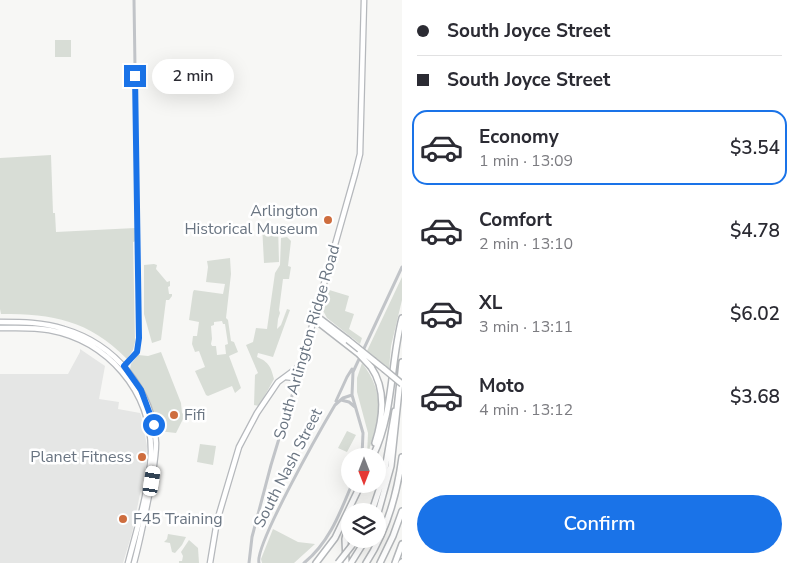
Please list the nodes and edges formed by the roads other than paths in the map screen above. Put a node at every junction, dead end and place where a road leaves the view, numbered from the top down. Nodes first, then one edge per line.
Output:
1 (134, 0) edge
2 (364, 0) edge
3 (402, 267) edge
4 (315, 317) junction
5 (402, 318) edge
6 (0, 322) edge
7 (0, 328) edge
8 (347, 342) junction
9 (402, 362) edge
10 (356, 364) junction
11 (301, 365) junction
12 (123, 368) junction
13 (285, 377) junction
14 (402, 384) edge
15 (295, 385) junction
16 (352, 394) junction
17 (398, 394) junction
18 (340, 400) junction
19 (335, 405) junction
20 (355, 407) junction
21 (362, 448) edge
22 (374, 448) edge
23 (375, 448) edge
24 (402, 457) edge
25 (348, 493) edge
26 (356, 493) edge
27 (375, 503) edge
28 (381, 503) edge
29 (402, 511) edge
30 (402, 544) edge
31 (345, 548) edge
32 (350, 548) edge
33 (361, 548) edge
34 (128, 563) edge
35 (134, 563) edge
36 (210, 563) edge
37 (249, 563) edge
38 (259, 563) edge
39 (304, 563) edge
40 (316, 563) edge
41 (338, 563) edge
42 (346, 563) edge
43 (351, 563) edge
44 (366, 563) edge
45 (380, 563) edge
46 (395, 563) edge

1 - 12 street
2 - 4 main road, South Arlington Ridge Road
3 - 10 street
4 - 8 highway
4 - 11 main road, South Arlington Ridge Road
5 - 23 highway
6 - 12 main road
7 - 12 main road
8 - 14 highway, bridge
8 - 22 highway, bridge
9 - 17 highway
10 - 16 street
10 - 19 street
11 - 13 main road
11 - 15 street, South Arlington Ridge Road
12 - 34 main road
12 - 35 main road
13 - 15 main road
13 - 36 main road
15 - 37 street, South Arlington Ridge Road
16 - 18 street, South Nash Street
16 - 20 street
17 - 27 highway
17 - 28 highway
18 - 19 street, South Nash Street
18 - 20 street
19 - 38 street, South Nash Street
20 - 21 street
24 - 44 highway
25 - 39 street
26 - 40 highway
29 - 45 highway
30 - 46 highway
31 - 42 highway
32 - 41 highway, bridge
33 - 43 highway

